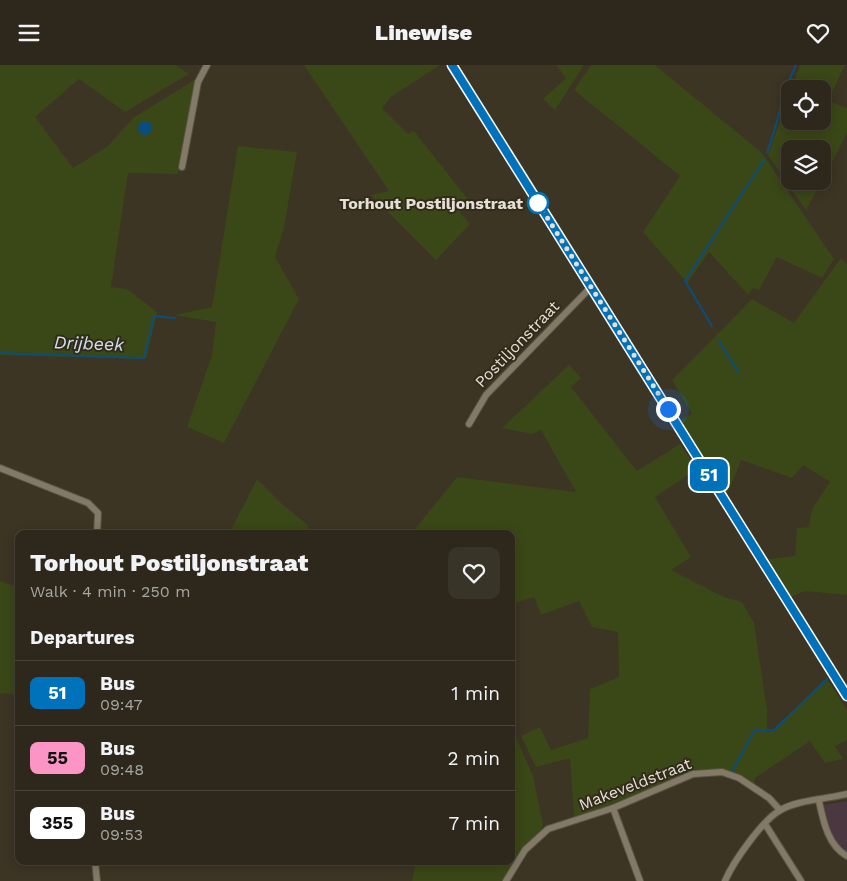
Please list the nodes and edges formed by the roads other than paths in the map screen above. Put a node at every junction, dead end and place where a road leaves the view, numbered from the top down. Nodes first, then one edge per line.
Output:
1 (207, 65) edge
2 (452, 65) edge
3 (182, 167) dead end
4 (591, 287) junction
5 (469, 424) dead end
6 (0, 467) edge
7 (97, 530) edge
8 (847, 696) edge
9 (847, 795) edge
10 (819, 801) junction
11 (613, 808) junction
12 (780, 810) junction
13 (765, 824) junction
14 (847, 856) edge
15 (95, 865) edge
16 (97, 881) edge
17 (506, 881) edge
18 (640, 881) edge
19 (725, 881) edge
20 (801, 881) edge

1 - 3 street
2 - 4 main road
4 - 5 street, Postiljonstraat
4 - 8 main road
6 - 7 street
9 - 10 street
10 - 12 street
10 - 14 street
11 - 12 street, Makeveldstraat
11 - 17 street, Makeveldstraat
11 - 18 street
12 - 13 street
13 - 19 street
13 - 20 street
15 - 16 street

